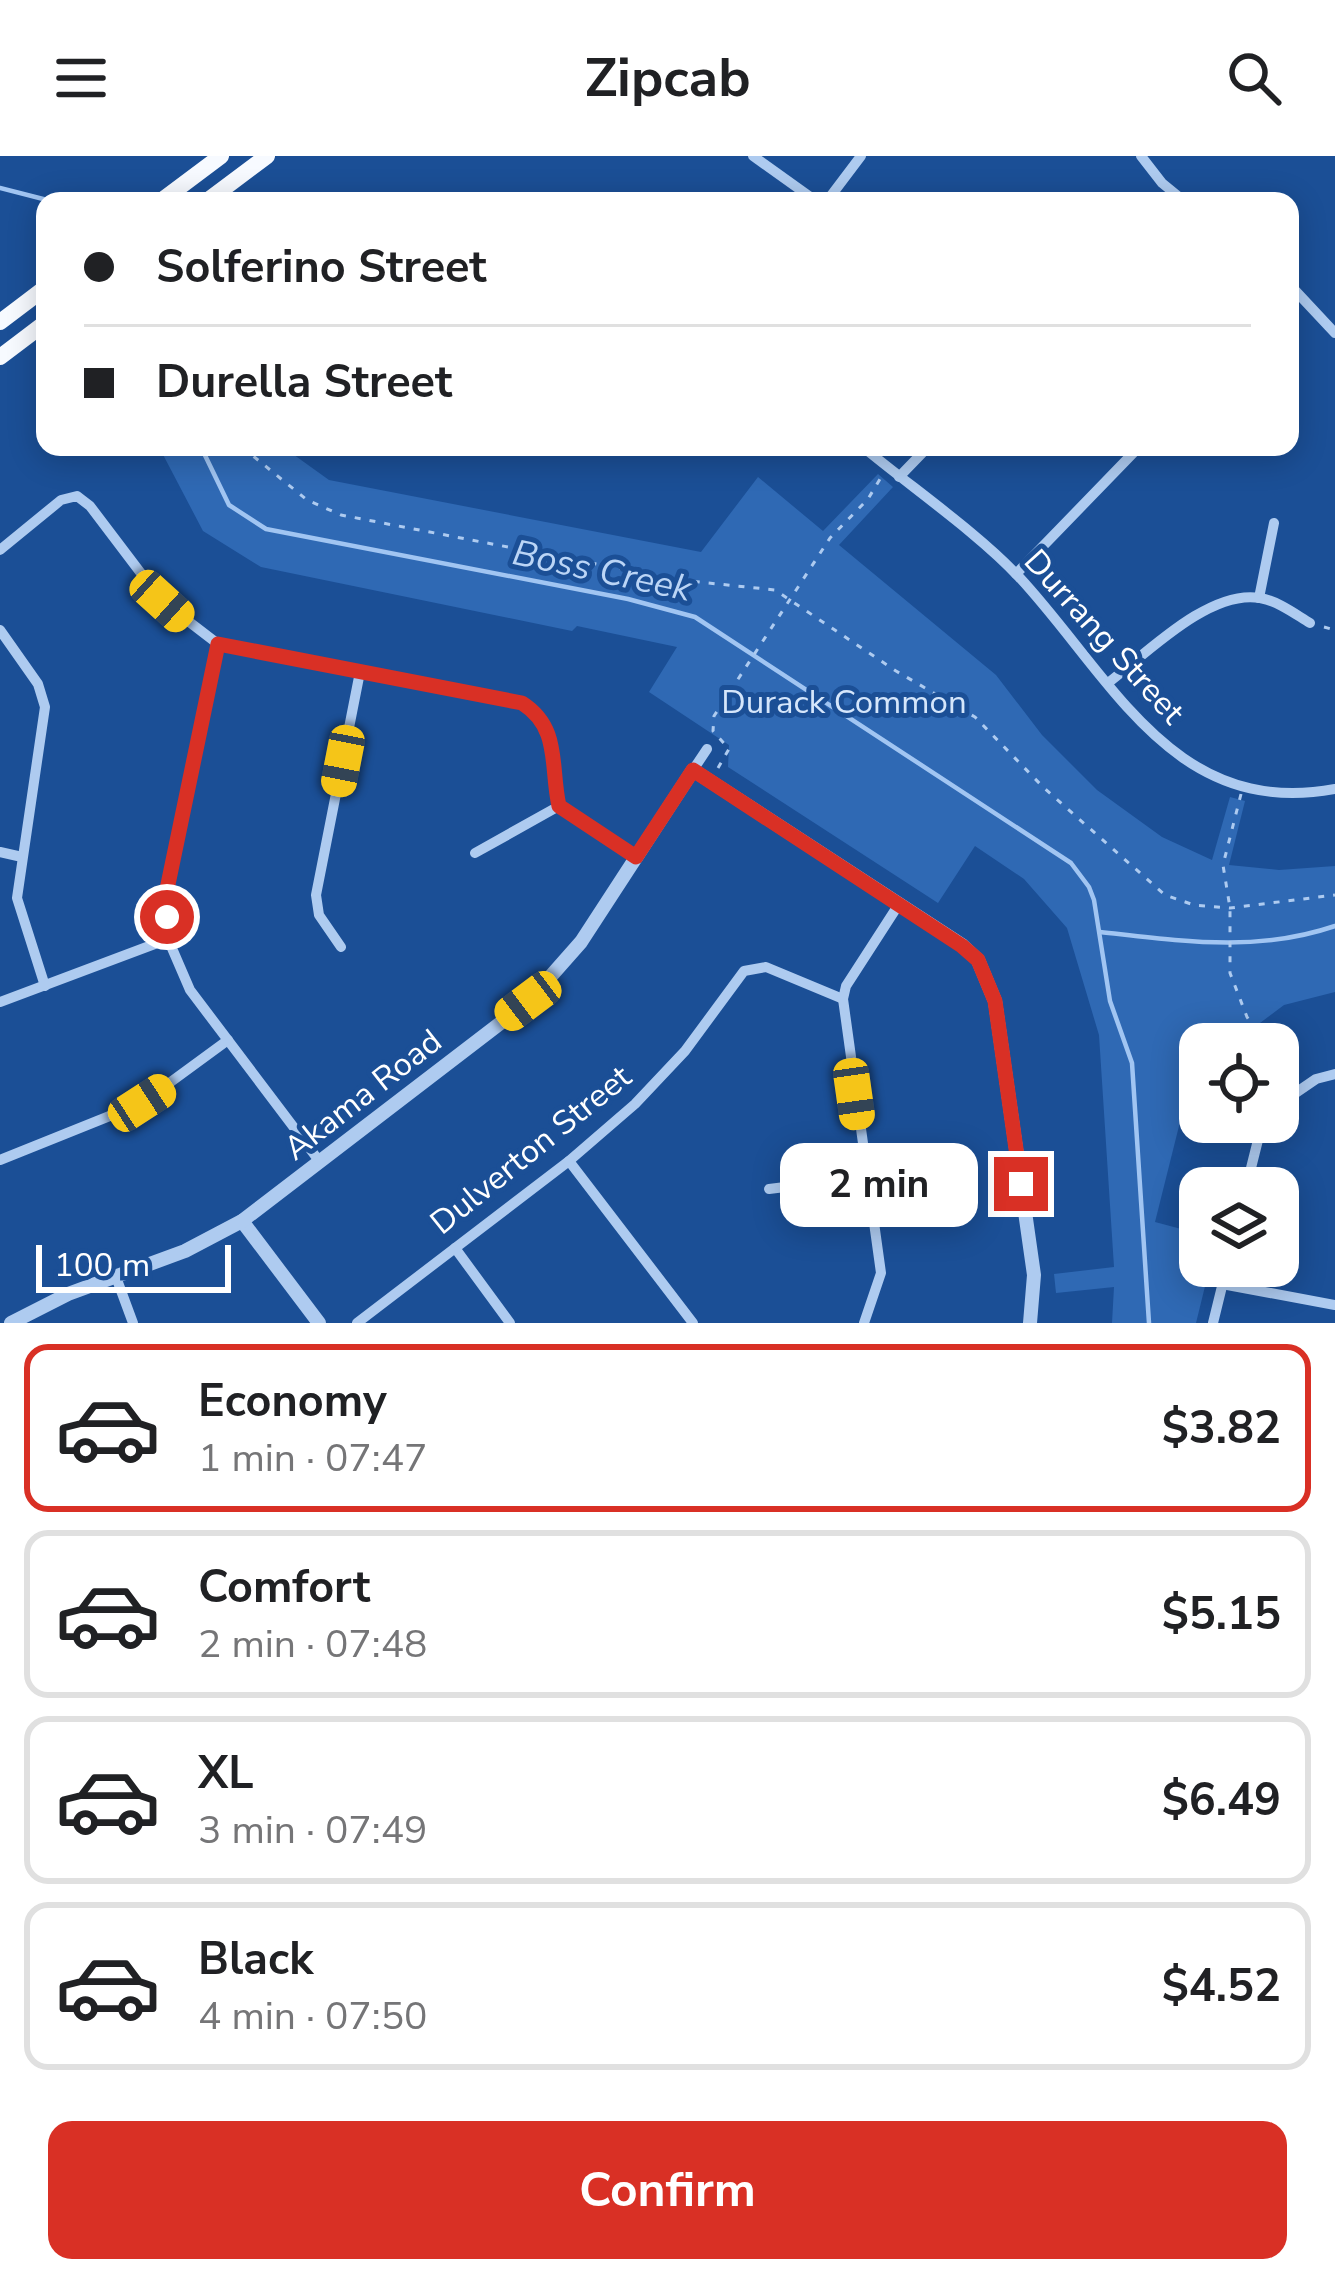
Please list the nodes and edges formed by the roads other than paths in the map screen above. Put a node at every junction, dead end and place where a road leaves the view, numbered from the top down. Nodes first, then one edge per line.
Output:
1 (221, 156) edge
2 (267, 156) edge
3 (753, 156) edge
4 (861, 156) edge
5 (1141, 156) edge
6 (173, 192) edge
7 (219, 192) edge
8 (803, 192) edge
9 (834, 192) edge
10 (1173, 192) edge
11 (36, 295) edge
12 (1299, 295) edge
13 (0, 322) edge
14 (36, 330) edge
15 (1335, 333) edge
16 (0, 358) edge
17 (874, 456) edge
18 (919, 456) edge
19 (1130, 456) edge
20 (899, 477) junction
21 (1274, 523) dead end
22 (0, 550) edge
23 (1016, 574) junction
24 (1259, 598) junction
25 (1310, 623) road end
26 (0, 630) edge
27 (218, 644) junction
28 (360, 672) junction
29 (1108, 683) junction
30 (707, 749) dead end
31 (693, 770) junction
32 (1335, 789) edge
33 (559, 806) junction
34 (0, 852) edge
35 (475, 853) dead end
36 (22, 857) junction
37 (636, 857) junction
38 (899, 904) junction
39 (168, 940) junction
40 (341, 947) dead end
41 (45, 986) junction
42 (843, 999) junction
43 (0, 1002) edge
44 (228, 1040) junction
45 (1335, 1074) edge
46 (1299, 1089) edge
47 (0, 1160) edge
48 (568, 1160) junction
49 (320, 1162) junction
50 (866, 1177) junction
51 (769, 1189) dead end
52 (242, 1221) junction
53 (454, 1248) junction
54 (116, 1277) junction
55 (1221, 1287) edge
56 (1238, 1287) edge
57 (1335, 1305) edge
58 (11, 1323) edge
59 (134, 1323) edge
60 (319, 1323) edge
61 (357, 1323) edge
62 (510, 1323) edge
63 (693, 1323) edge
64 (864, 1323) edge
65 (1030, 1323) edge
66 (1213, 1323) edge

1 - 6 main road
2 - 7 main road
3 - 8 street
4 - 9 street
5 - 10 street
11 - 13 main road
12 - 15 street
14 - 16 main road
17 - 20 street, Durrang Street
18 - 20 street
19 - 23 street
20 - 23 street, Durrang Street
21 - 24 street
22 - 27 street
23 - 29 street, Durrang Street
24 - 25 street
24 - 29 street
26 - 36 street
27 - 28 street
27 - 39 street
28 - 33 street
28 - 40 street
29 - 32 street, Durrang Street
30 - 31 street, Akama Road
31 - 37 street, Akama Road
31 - 38 street
33 - 35 street
33 - 37 street
34 - 36 street
36 - 41 street
37 - 49 street, Akama Road
38 - 42 street
38 - 65 street
39 - 41 street
39 - 44 street
41 - 43 street
42 - 48 street, Dulverton Street
42 - 50 street
44 - 47 street
44 - 49 street
45 - 46 street
48 - 53 street, Dulverton Street
48 - 63 street
49 - 52 street, Akama Road
50 - 51 street
50 - 64 street
52 - 54 street, Akama Road
52 - 60 street
53 - 61 street, Dulverton Street
53 - 62 street
54 - 58 street, Akama Road
54 - 59 street
55 - 66 street
56 - 57 street

